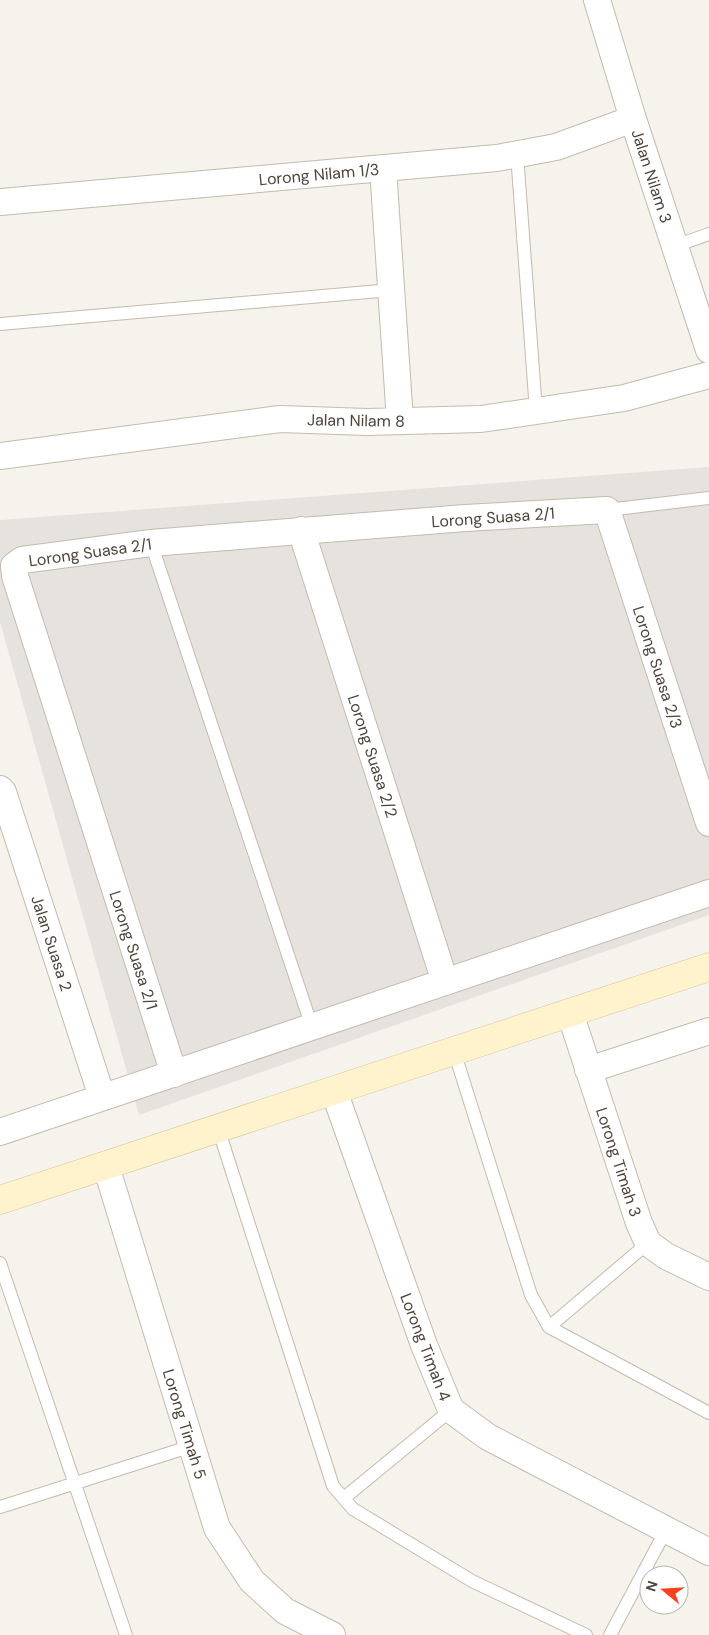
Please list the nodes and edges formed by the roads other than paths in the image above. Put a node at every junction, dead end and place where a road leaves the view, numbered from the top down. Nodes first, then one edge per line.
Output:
1 (597, 0) edge
2 (633, 119) junction
3 (518, 154) junction
4 (383, 168) junction
5 (0, 202) edge
6 (709, 234) edge
7 (675, 246) junction
8 (391, 290) junction
9 (0, 324) edge
10 (709, 350) edge
11 (709, 375) edge
12 (536, 411) junction
13 (400, 421) junction
14 (0, 456) edge
15 (709, 498) edge
16 (607, 510) junction
17 (301, 530) junction
18 (151, 543) junction
19 (0, 789) edge
20 (709, 823) edge
21 (709, 893) edge
22 (709, 967) edge
23 (445, 982) junction
24 (570, 1013) junction
25 (312, 1027) junction
26 (709, 1031) edge
27 (454, 1051) junction
28 (588, 1070) junction
29 (174, 1074) junction
30 (334, 1091) junction
31 (102, 1098) junction
32 (218, 1128) junction
33 (0, 1132) edge
34 (106, 1166) junction
35 (0, 1200) edge
36 (648, 1243) junction
37 (0, 1264) edge
38 (709, 1277) edge
39 (549, 1327) junction
40 (451, 1410) junction
41 (709, 1412) edge
42 (192, 1446) junction
43 (76, 1484) junction
44 (344, 1498) junction
45 (0, 1508) edge
46 (666, 1530) junction
47 (709, 1552) edge
48 (126, 1635) edge
49 (332, 1635) edge
50 (586, 1635) edge
51 (610, 1635) edge

1 - 2 street, Jalan Nilam 3
2 - 3 street, Lorong Nilam 1/3
2 - 7 street, Jalan Nilam 3
3 - 4 street, Lorong Nilam 1/3
3 - 12 lane
4 - 5 street, Lorong Nilam 1/3
4 - 8 street
6 - 7 lane
7 - 10 street, Jalan Nilam 3
8 - 9 lane
8 - 13 street
11 - 12 street, Jalan Nilam 8
12 - 13 street, Jalan Nilam 8
13 - 14 street, Jalan Nilam 8
15 - 16 lane
16 - 17 street, Lorong Suasa 2/1
16 - 20 street, Lorong Suasa 2/3
17 - 18 street, Lorong Suasa 2/1
17 - 23 street, Lorong Suasa 2/2
18 - 25 lane
18 - 29 street, Lorong Suasa 2/1
19 - 31 street, Jalan Suasa 2
21 - 23 street
22 - 24 street
23 - 25 street
24 - 27 street
24 - 28 street, Lorong Timah 3
25 - 29 street
26 - 28 street
27 - 30 street
27 - 39 lane
28 - 36 street, Lorong Timah 3
29 - 31 street
30 - 32 street
30 - 40 street, Lorong Timah 4
31 - 33 street
32 - 34 street
32 - 44 lane
34 - 35 street
34 - 42 street, Lorong Timah 5
36 - 38 street
36 - 39 lane
37 - 43 lane
39 - 41 lane
40 - 44 lane
40 - 46 street, Lorong Timah 4
42 - 43 lane
42 - 49 street, Lorong Timah 5
43 - 45 lane
43 - 48 lane
44 - 50 lane
46 - 47 street, Lorong Timah 4
46 - 51 lane

